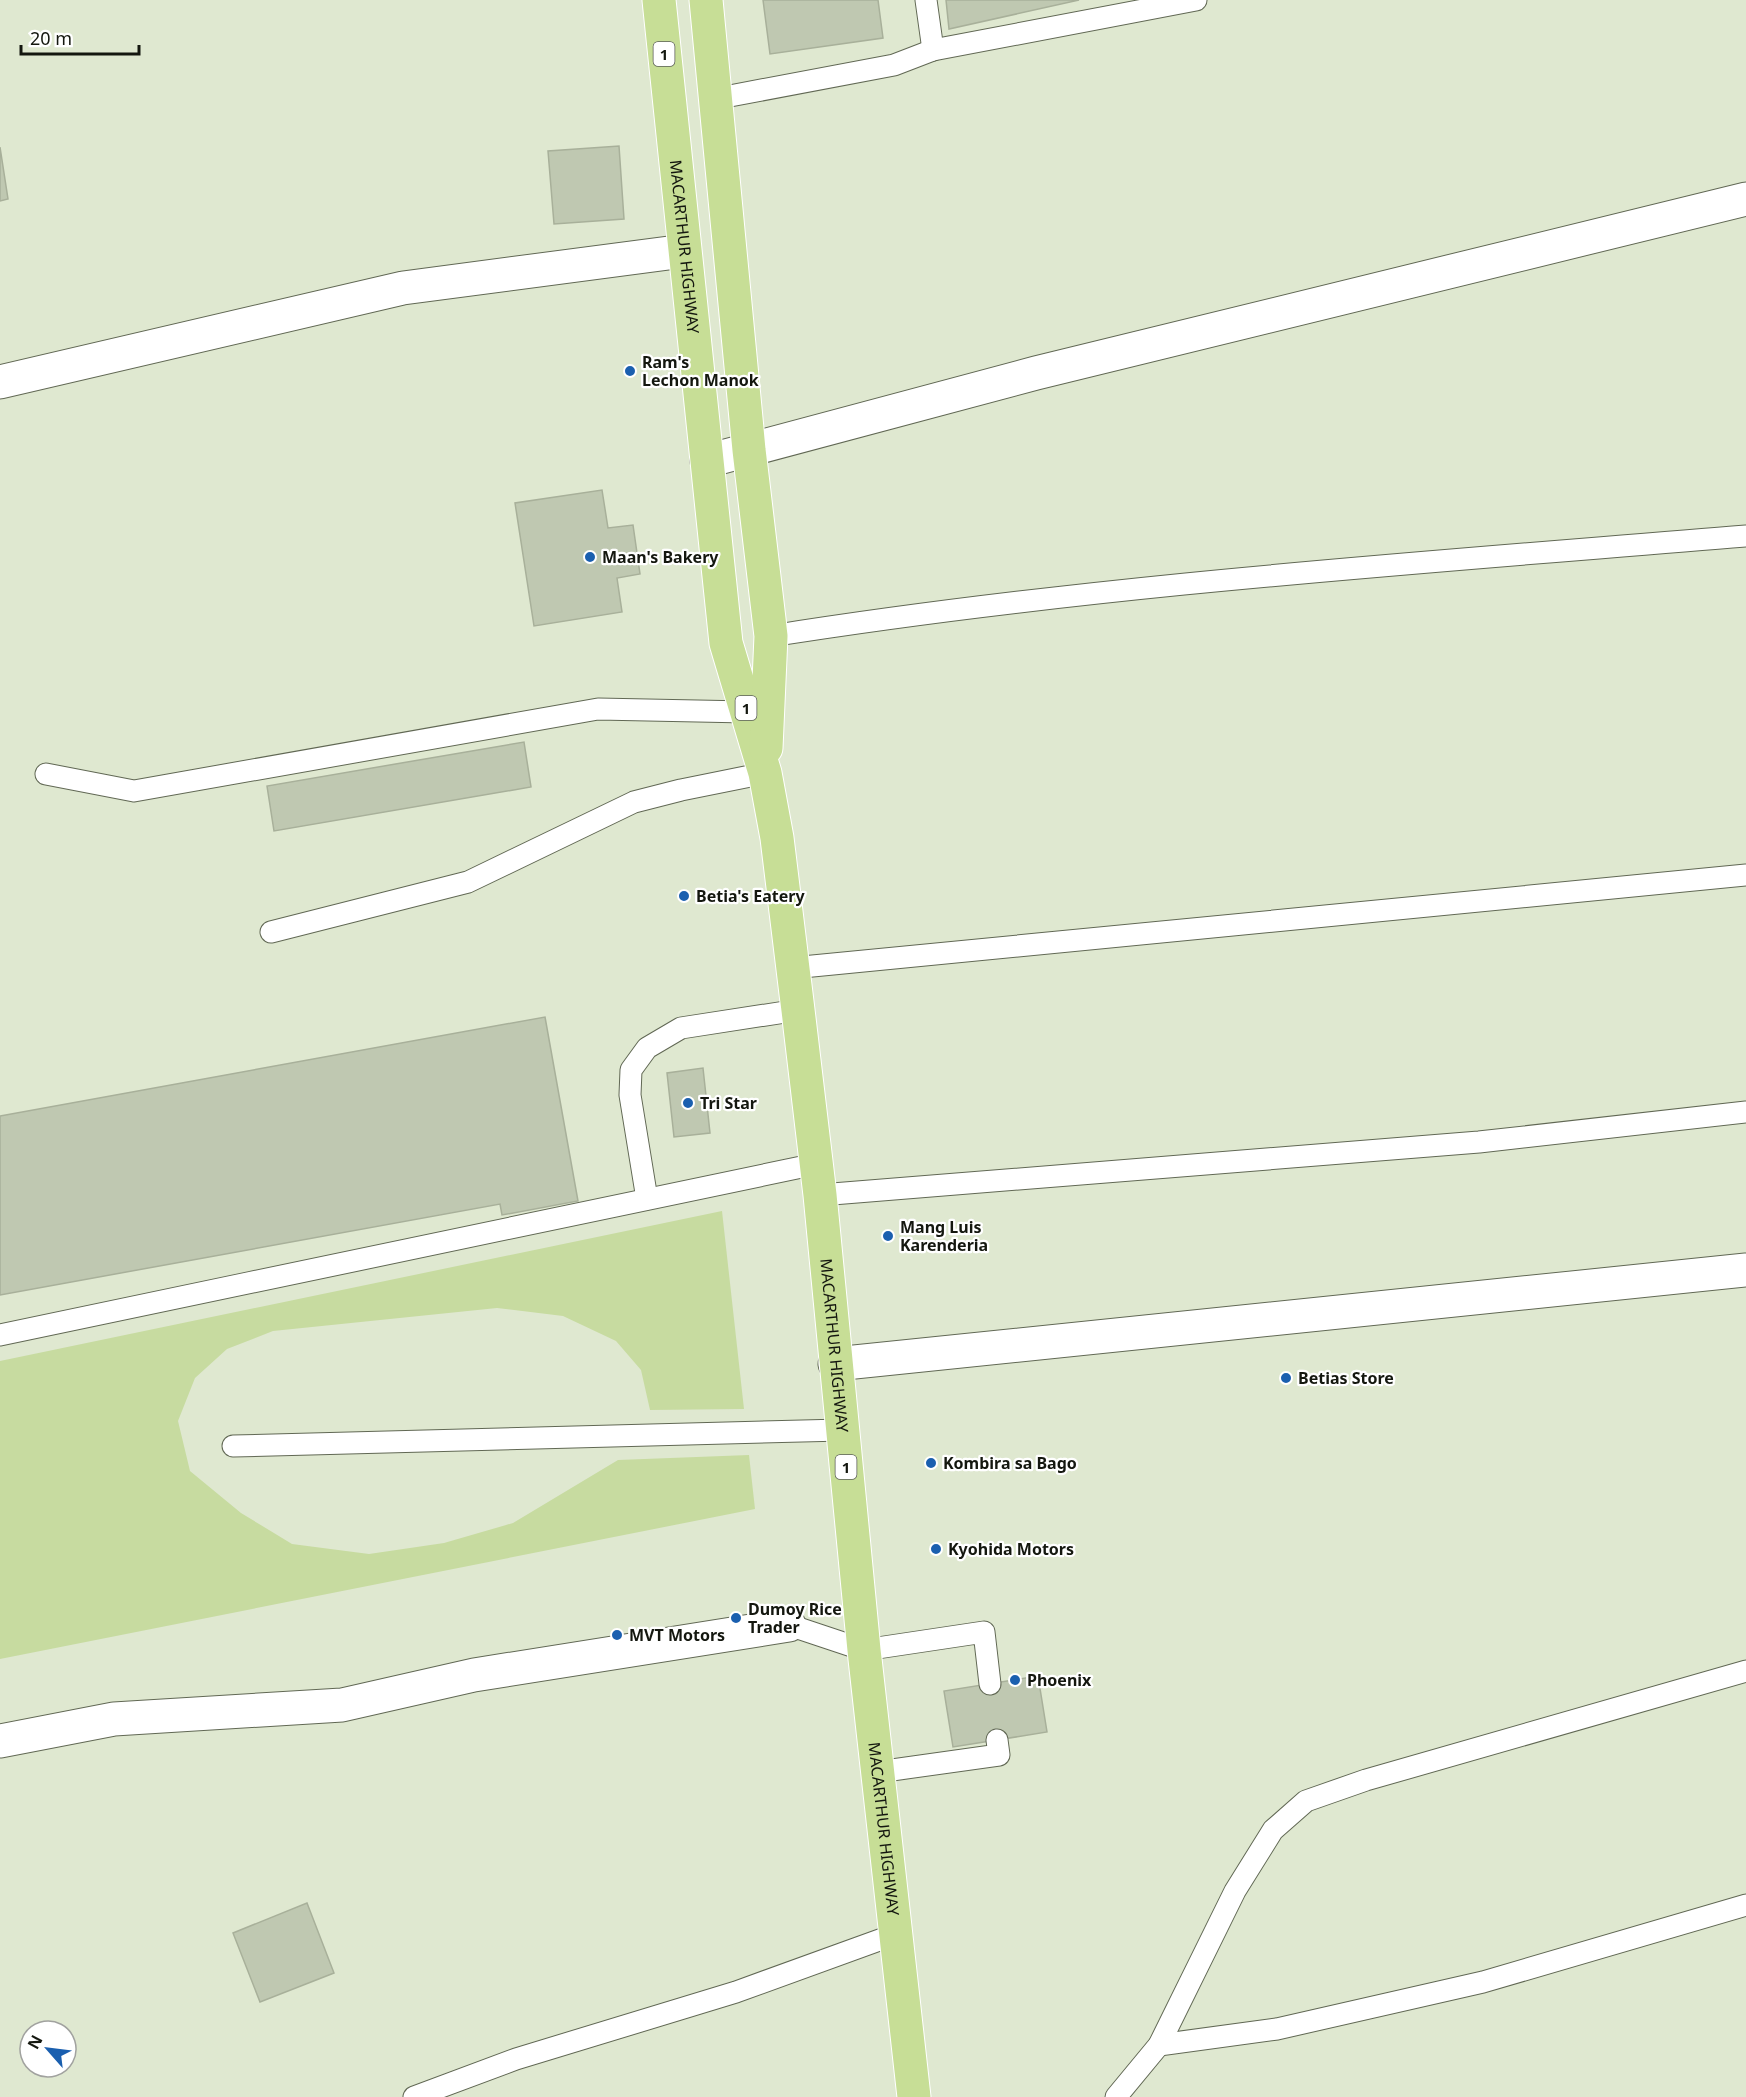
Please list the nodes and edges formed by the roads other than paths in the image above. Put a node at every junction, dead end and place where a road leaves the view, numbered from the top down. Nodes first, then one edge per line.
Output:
1 (659, 0) edge
2 (706, 0) edge
3 (926, 0) edge
4 (1196, 0) edge
5 (1135, 5) edge
6 (933, 50) junction
7 (714, 99) junction
8 (1746, 199) edge
9 (684, 251) junction
10 (0, 382) edge
11 (749, 450) junction
12 (707, 461) junction
13 (1746, 536) edge
14 (771, 636) junction
15 (747, 712) junction
16 (765, 773) junction
17 (46, 774) dead end
18 (1746, 874) edge
19 (271, 933) dead end
20 (792, 968) junction
21 (798, 1010) junction
22 (1746, 1112) edge
23 (818, 1179) junction
24 (647, 1199) junction
25 (1746, 1270) edge
26 (0, 1335) edge
27 (835, 1364) junction
28 (842, 1430) junction
29 (233, 1446) dead end
30 (789, 1625) joint
31 (864, 1650) junction
32 (1746, 1671) edge
33 (990, 1683) dead end
34 (0, 1740) edge
35 (997, 1740) dead end
36 (878, 1772) junction
37 (1746, 1905) edge
38 (896, 1934) junction
39 (1159, 2045) junction
40 (414, 2097) edge
41 (914, 2097) edge
42 (1116, 2097) edge

1 - 9 highway, MACARTHUR HIGHWAY / 1
2 - 7 highway, MACARTHUR HIGHWAY / 1
3 - 6 lane
4 - 5 lane
5 - 6 lane
6 - 7 lane
7 - 11 highway, MACARTHUR HIGHWAY / 1
8 - 11 street
9 - 10 street
9 - 12 highway, MACARTHUR HIGHWAY / 1
11 - 12 street
11 - 14 highway, MACARTHUR HIGHWAY / 1
12 - 15 highway, MACARTHUR HIGHWAY / 1
13 - 14 lane
14 - 16 highway, MACARTHUR HIGHWAY / 1
15 - 16 highway, MACARTHUR HIGHWAY / 1
15 - 17 lane
16 - 19 lane
16 - 20 highway, MACARTHUR HIGHWAY / 1
18 - 20 lane
20 - 21 highway, MACARTHUR HIGHWAY / 1
21 - 23 highway, MACARTHUR HIGHWAY / 1
21 - 24 lane
22 - 23 lane
23 - 24 lane
23 - 27 highway, MACARTHUR HIGHWAY / 1
24 - 26 lane
25 - 27 street
27 - 28 highway, MACARTHUR HIGHWAY / 1
28 - 29 lane
28 - 31 highway, MACARTHUR HIGHWAY / 1
30 - 31 lane
30 - 34 street
31 - 33 lane
31 - 36 highway, MACARTHUR HIGHWAY / 1
32 - 39 lane
35 - 36 lane
36 - 38 highway, MACARTHUR HIGHWAY / 1
37 - 39 lane
38 - 40 lane
38 - 41 highway, MACARTHUR HIGHWAY / 1
39 - 42 lane

